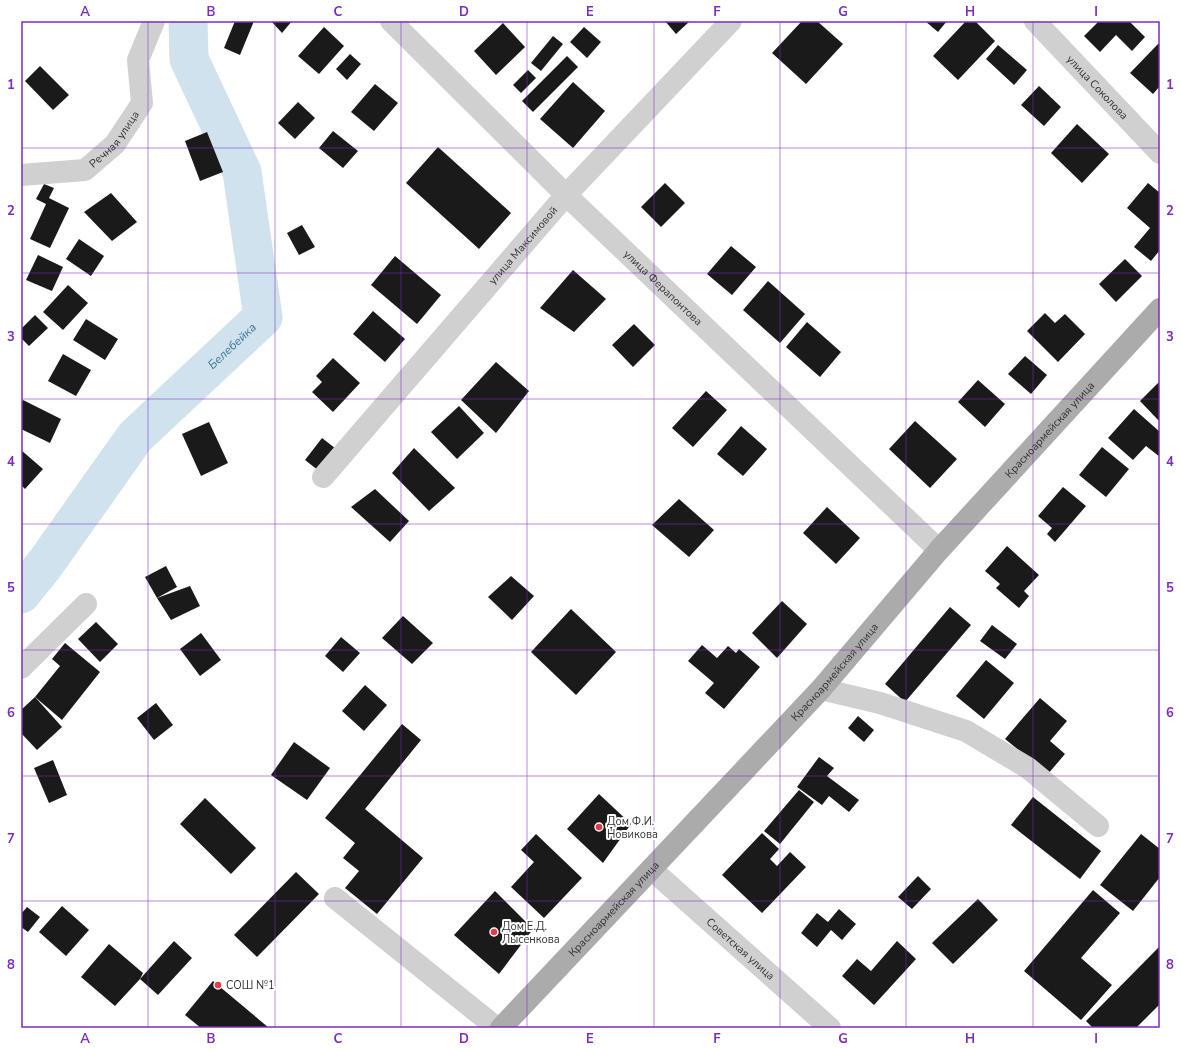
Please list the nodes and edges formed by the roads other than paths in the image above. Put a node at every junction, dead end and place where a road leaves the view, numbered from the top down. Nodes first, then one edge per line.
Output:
1 (154, 21) edge
2 (391, 21) edge
3 (731, 21) edge
4 (1034, 21) edge
5 (1160, 153) edge
6 (21, 175) edge
7 (566, 195) junction
8 (1160, 309) edge
9 (323, 477) dead end
10 (939, 550) junction
11 (86, 604) dead end
12 (21, 668) edge
13 (820, 689) junction
14 (1098, 826) dead end
15 (651, 869) junction
16 (335, 898) dead end
17 (497, 1028) edge
18 (501, 1028) edge
19 (830, 1028) edge

1 - 6 street, Речная улица
2 - 7 street, улица Ферапонтова
3 - 7 street, улица Максимовой
4 - 5 street, улица Соколова
7 - 9 street, улица Максимовой
7 - 10 street, улица Ферапонтова
8 - 10 main road, Красноармейская улица
10 - 13 main road, Красноармейская улица
11 - 12 street
13 - 14 street
13 - 15 main road, Красноармейская улица
15 - 18 main road, Красноармейская улица
15 - 19 street, Советская улица
16 - 17 street

